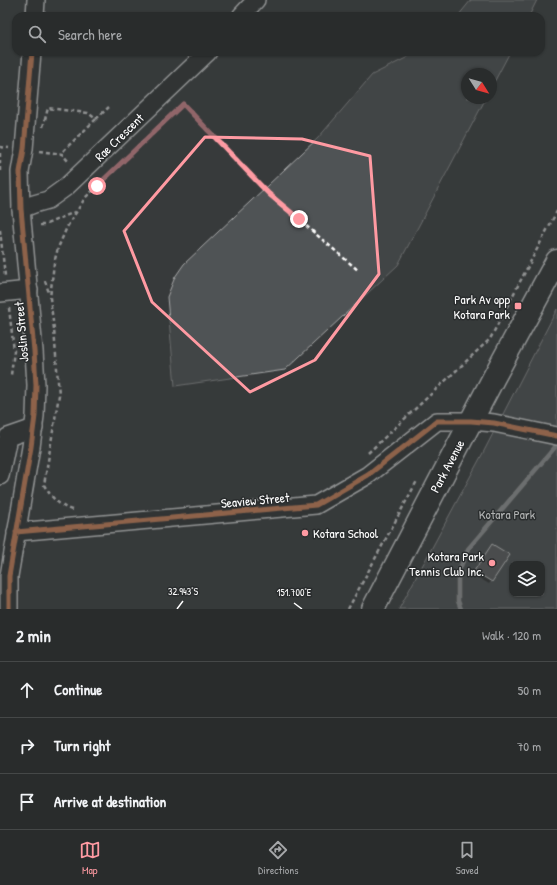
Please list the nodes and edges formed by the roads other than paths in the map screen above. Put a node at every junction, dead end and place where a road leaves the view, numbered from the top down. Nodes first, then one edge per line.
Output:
1 (36, 0) edge
2 (256, 0) edge
3 (35, 12) edge
4 (246, 12) edge
5 (32, 56) edge
6 (204, 56) edge
7 (21, 209) junction
8 (557, 261) edge
9 (29, 290) junction
10 (5, 293) edge
11 (471, 421) junction
12 (34, 428) junction
13 (557, 436) edge
14 (0, 476) edge
15 (16, 532) junction
16 (9, 609) edge
17 (373, 609) edge

1 - 3 street
2 - 4 street
5 - 7 street, Joslin Street
6 - 7 street, Rae Crescent
7 - 9 street, Joslin Street
8 - 11 main road, Park Avenue
9 - 10 street
9 - 12 street, Joslin Street
11 - 13 street, Seaview Street
11 - 15 street, Seaview Street
11 - 17 main road, Park Avenue
12 - 14 street
12 - 15 street, Joslin Street
15 - 16 street, Joslin Street

